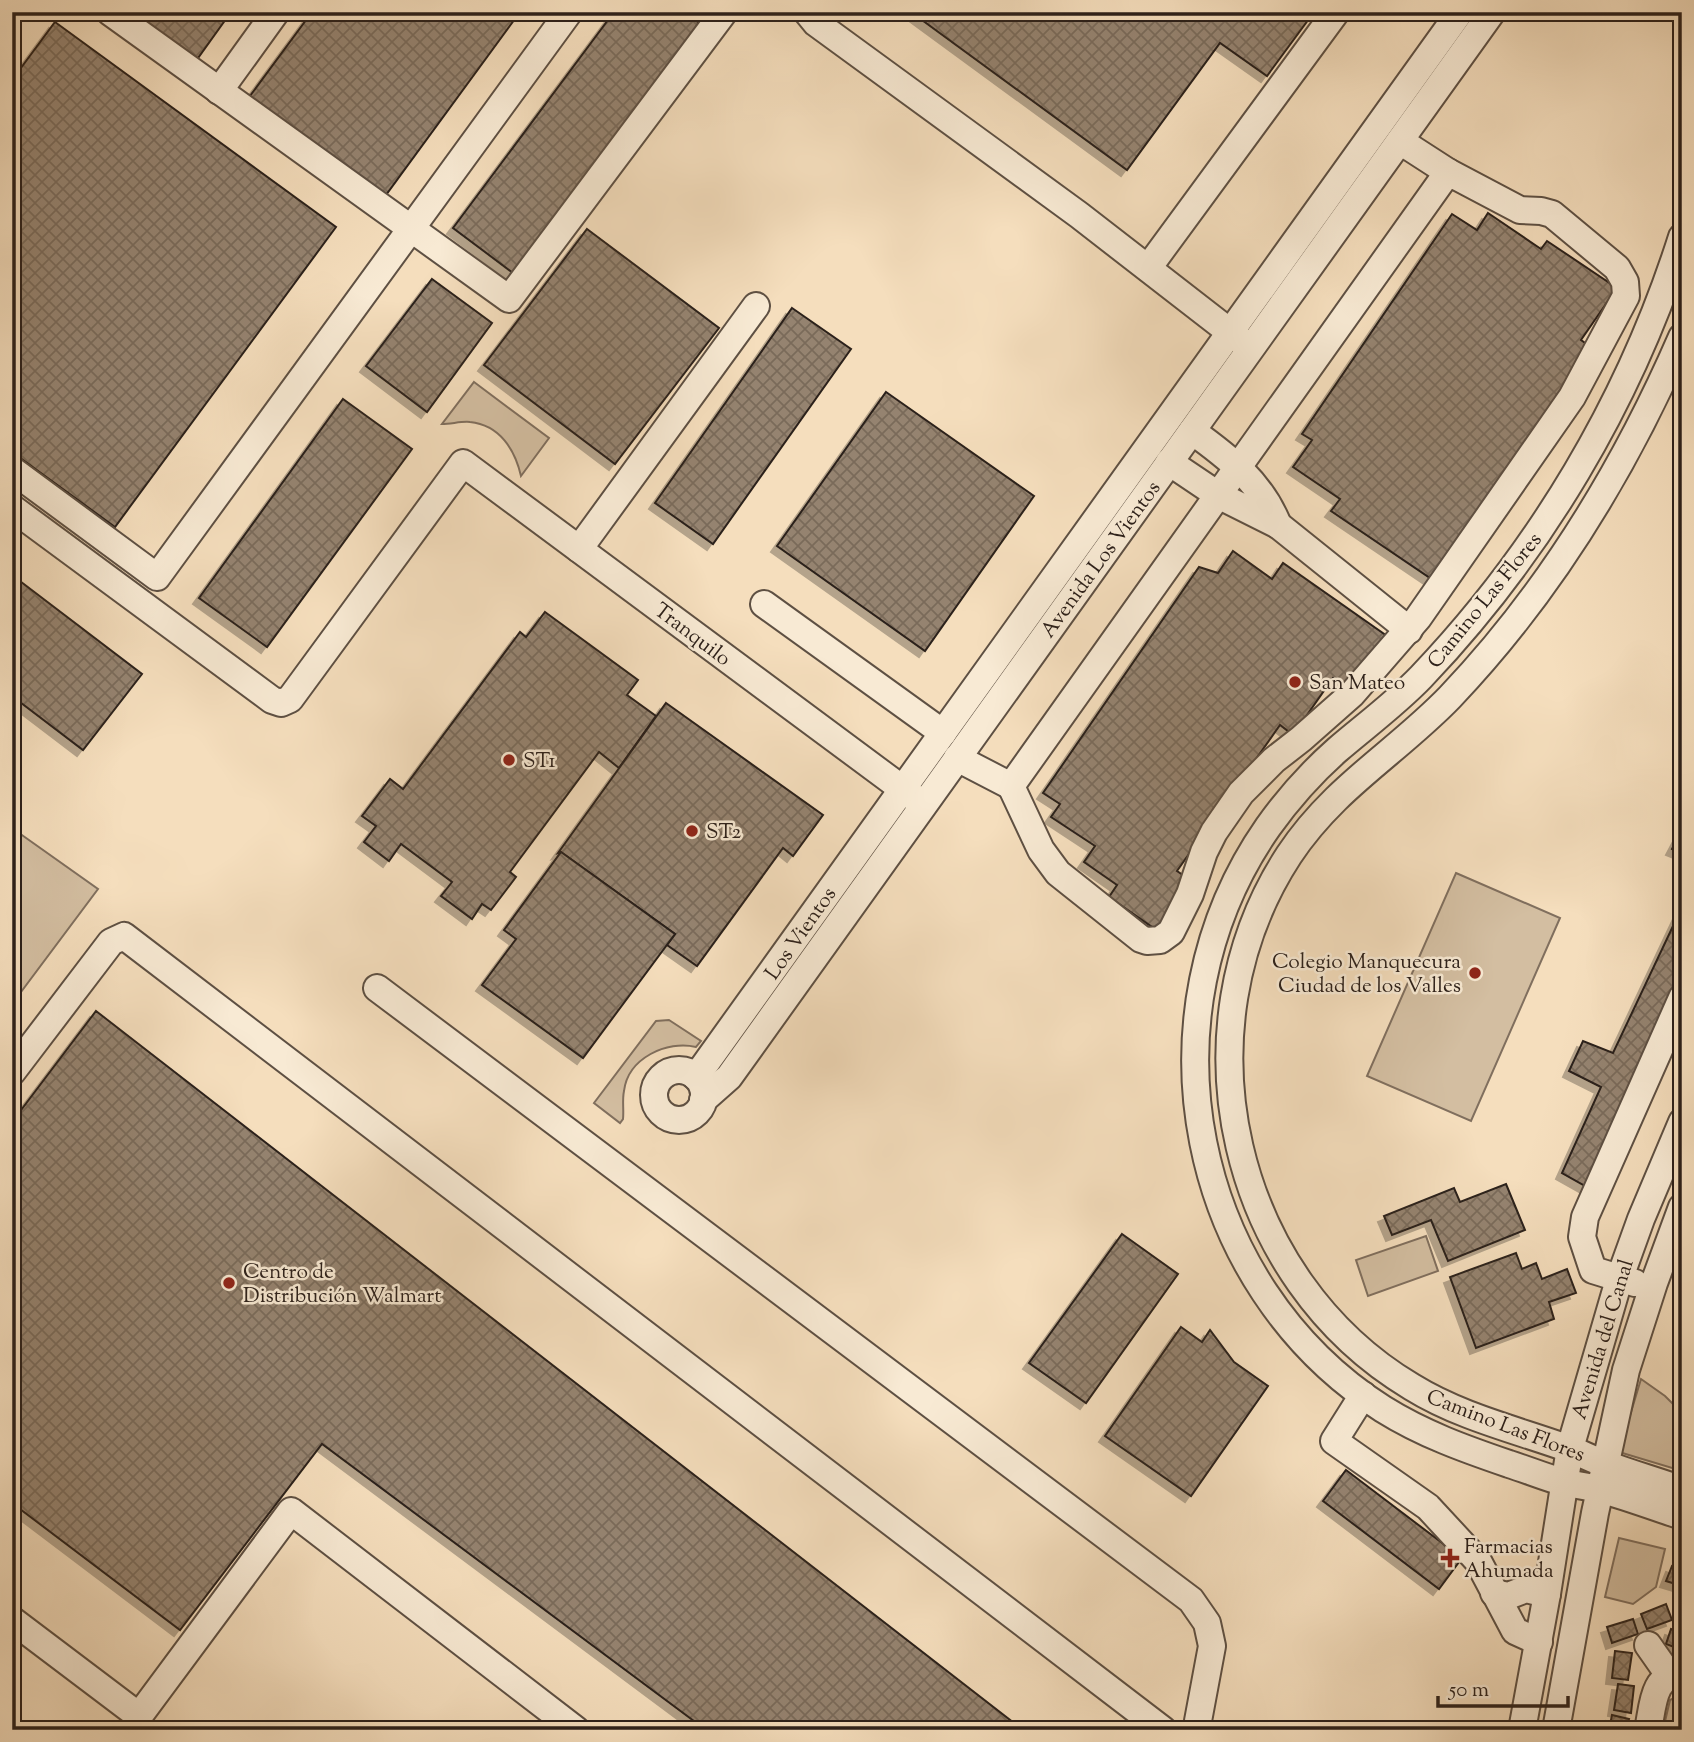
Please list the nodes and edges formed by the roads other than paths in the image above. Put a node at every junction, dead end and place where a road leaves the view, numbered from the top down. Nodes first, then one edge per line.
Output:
1 (110, 12) edge
2 (276, 12) edge
3 (569, 12) edge
4 (807, 12) edge
5 (1336, 12) edge
6 (1460, 12) edge
7 (1492, 12) edge
8 (723, 13) edge
9 (219, 91) junction
10 (1400, 141) junction
11 (1448, 172) junction
12 (411, 230) junction
13 (1682, 237) edge
14 (1148, 268) junction
15 (756, 306) dead end
16 (1682, 337) edge
17 (1241, 340) junction
18 (1675, 370) edge
19 (1192, 431) junction
20 (1169, 462) junction
21 (1238, 467) junction
22 (12, 470) edge
23 (1218, 495) junction
24 (12, 508) edge
25 (1278, 525) junction
26 (579, 549) junction
27 (764, 604) dead end
28 (1409, 630) junction
29 (943, 733) junction
30 (957, 758) junction
31 (1011, 786) junction
32 (913, 797) junction
33 (377, 988) dead end
34 (1682, 998) edge
35 (12, 1072) edge
36 (700, 1089) dead end
37 (1682, 1122) edge
38 (1682, 1207) edge
39 (1619, 1280) junction
40 (1654, 1283) junction
41 (1363, 1395) junction
42 (1570, 1448) junction
43 (1603, 1477) junction
44 (1564, 1482) junction
45 (1682, 1490) edge
46 (1682, 1516) edge
47 (1494, 1593) junction
48 (1547, 1594) junction
49 (12, 1620) edge
50 (1539, 1642) junction
51 (1648, 1645) dead end
52 (1675, 1674) edge
53 (576, 1730) edge
54 (1163, 1730) edge
55 (1199, 1730) edge
56 (1522, 1730) edge
57 (1556, 1730) edge
58 (1648, 1730) edge

1 - 9 street
2 - 9 street
3 - 12 street
4 - 14 street
5 - 14 street
6 - 17 street, Avenida Los Vientos
7 - 10 street, Avenida Los Vientos
8 - 12 street
9 - 12 street
10 - 11 street
10 - 17 street, Avenida Los Vientos
11 - 21 street
11 - 28 street
12 - 22 street
13 - 41 street, Camino Las Flores
14 - 17 street
15 - 26 street
16 - 18 street, Camino Las Flores
17 - 19 street, Avenida Los Vientos
17 - 29 street, Avenida Los Vientos
18 - 42 street, Camino Las Flores
19 - 20 street, Avenida Los Vientos
19 - 21 street
20 - 23 street
20 - 30 street, Avenida Los Vientos
21 - 23 street
21 - 25 street
23 - 25 street
23 - 31 street
24 - 26 street, Tranquilo
25 - 28 street
26 - 32 street, Tranquilo
27 - 29 street
28 - 31 street
29 - 32 street, Avenida Los Vientos
30 - 31 street
30 - 32 street, Avenida Los Vientos
32 - 36 street, Los Vientos
33 - 55 street
34 - 39 street
35 - 54 street
37 - 39 street, Avenida del Canal
38 - 40 street, Avenida del Canal
39 - 40 street
39 - 42 street, Avenida del Canal
40 - 43 street, Avenida del Canal
41 - 44 street, Camino Las Flores
41 - 47 street
42 - 43 street, Camino Las Flores
42 - 44 street, Avenida del Canal
43 - 44 street, Camino Las Flores
43 - 45 street
43 - 46 street
43 - 57 street, Avenida del Canal
44 - 48 street, Avenida del Canal
47 - 48 street
47 - 50 street
48 - 50 street, Avenida del Canal
49 - 53 street
50 - 56 street, Avenida del Canal
51 - 52 street
52 - 58 street

